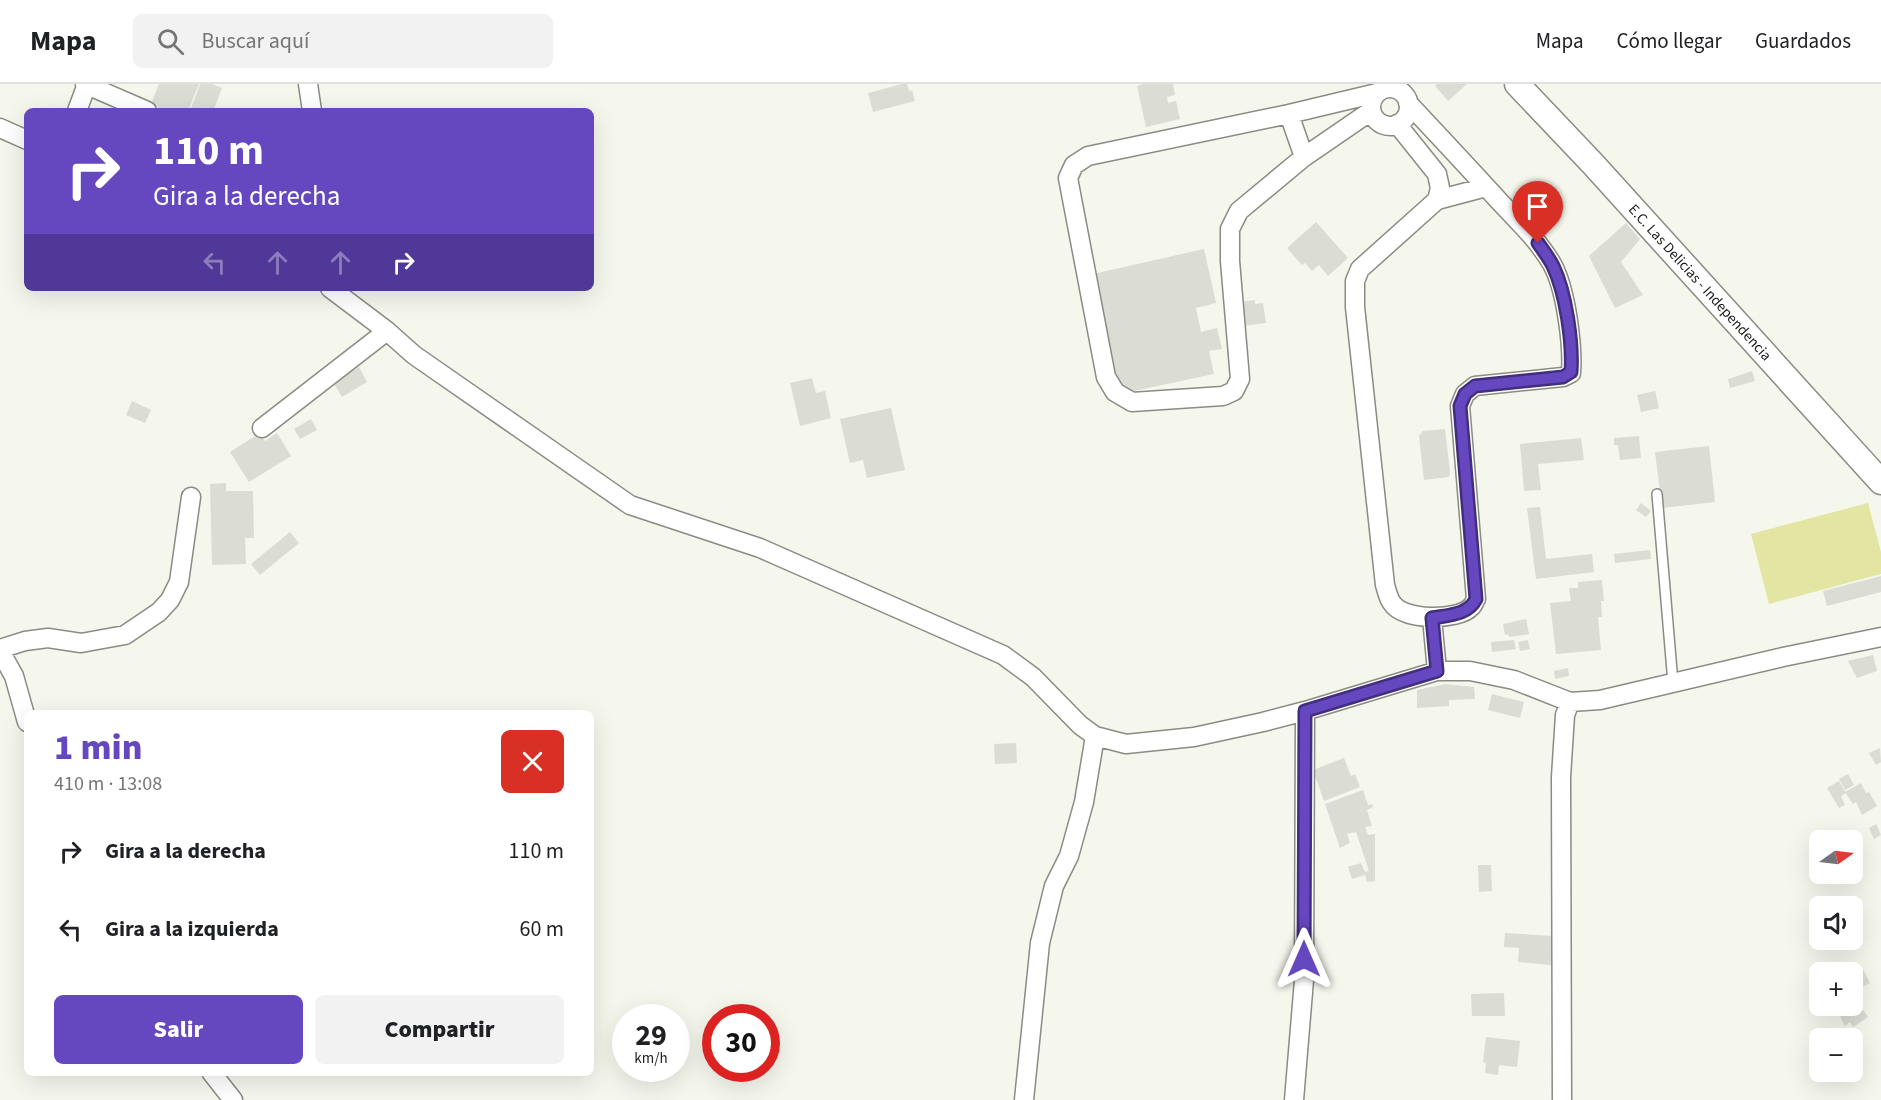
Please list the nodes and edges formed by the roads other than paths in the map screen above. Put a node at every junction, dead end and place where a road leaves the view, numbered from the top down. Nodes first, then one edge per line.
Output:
1 (86, 84) edge
2 (308, 84) edge
3 (1517, 84) edge
4 (1377, 93) junction
5 (109, 97) edge
6 (1408, 103) junction
7 (78, 108) edge
8 (139, 108) edge
9 (312, 108) edge
10 (1371, 111) junction
11 (1289, 114) junction
12 (1397, 124) junction
13 (0, 128) edge
14 (24, 139) edge
15 (1304, 157) junction
16 (1486, 187) junction
17 (1437, 200) junction
18 (334, 291) edge
19 (387, 331) junction
20 (261, 428) dead end
21 (1881, 482) edge
22 (1657, 494) dead end
23 (191, 497) dead end
24 (1432, 618) junction
25 (1881, 637) edge
26 (0, 650) edge
27 (1437, 671) junction
28 (1673, 683) junction
29 (1570, 702) junction
30 (1305, 711) junction
31 (24, 712) edge
32 (1095, 736) junction
33 (214, 1076) edge
34 (233, 1100) edge
35 (1024, 1100) edge
36 (1294, 1100) edge
37 (1562, 1100) edge

1 - 5 street
1 - 7 street
2 - 9 street
3 - 21 street, E.C. Las Delicias - Independencia
4 - 6 street
4 - 10 street
4 - 11 street
5 - 8 street
6 - 12 street
6 - 16 street
10 - 12 street
10 - 15 street
11 - 15 street
11 - 15 street
12 - 17 street
13 - 14 street
16 - 17 street
16 - 24 street
17 - 24 street
18 - 19 street
19 - 20 street
19 - 32 street
22 - 28 lane
23 - 26 street
24 - 27 street
25 - 28 street
26 - 31 street
27 - 29 street
27 - 30 street
28 - 29 street
29 - 37 street
30 - 32 street
30 - 36 street
32 - 35 street
33 - 34 street

